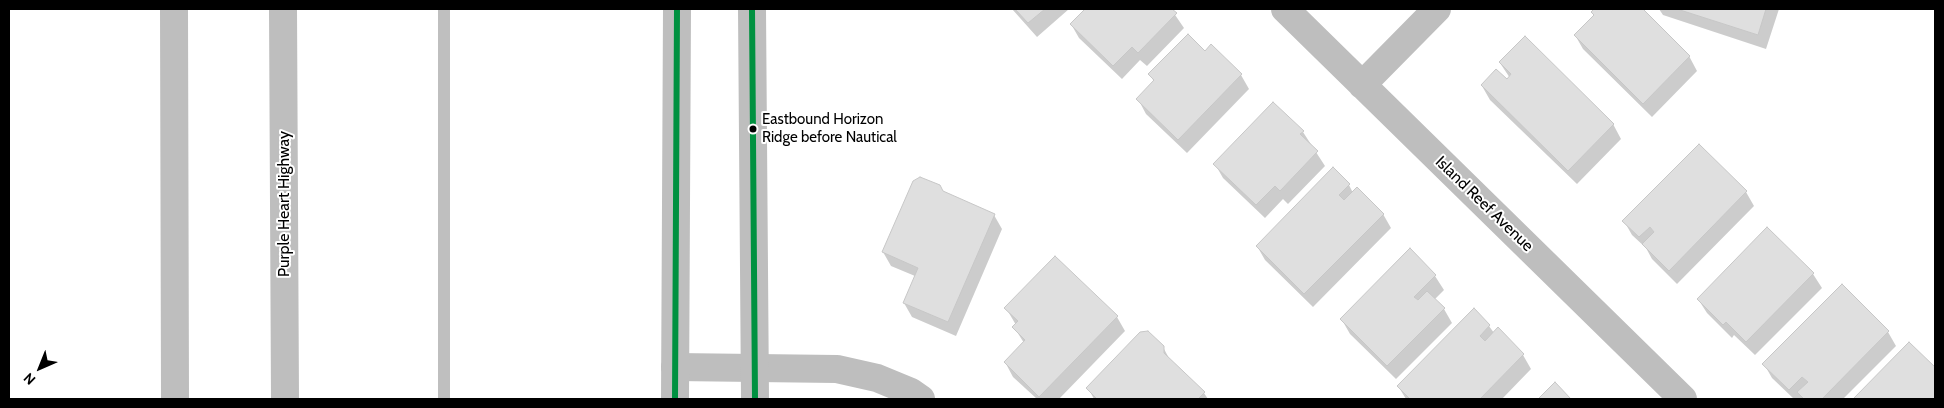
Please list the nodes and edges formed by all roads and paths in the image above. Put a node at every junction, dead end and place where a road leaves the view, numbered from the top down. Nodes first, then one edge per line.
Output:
1 (174, 9) edge
2 (283, 9) edge
3 (677, 9) edge
4 (752, 9) edge
5 (1285, 9) edge
6 (1437, 9) edge
7 (1362, 85) junction
8 (675, 367) junction
9 (755, 368) junction
10 (175, 399) edge
11 (285, 399) edge
12 (676, 399) edge
13 (755, 399) edge
14 (921, 399) edge
15 (1683, 399) edge

1 - 10 main road
2 - 11 main road, Purple Heart Highway
3 - 8 main road
4 - 9 main road
5 - 7 main road, Island Reef Avenue
6 - 7 main road
7 - 15 main road, Island Reef Avenue
8 - 9 main road
8 - 12 main road
9 - 13 main road
9 - 14 main road

